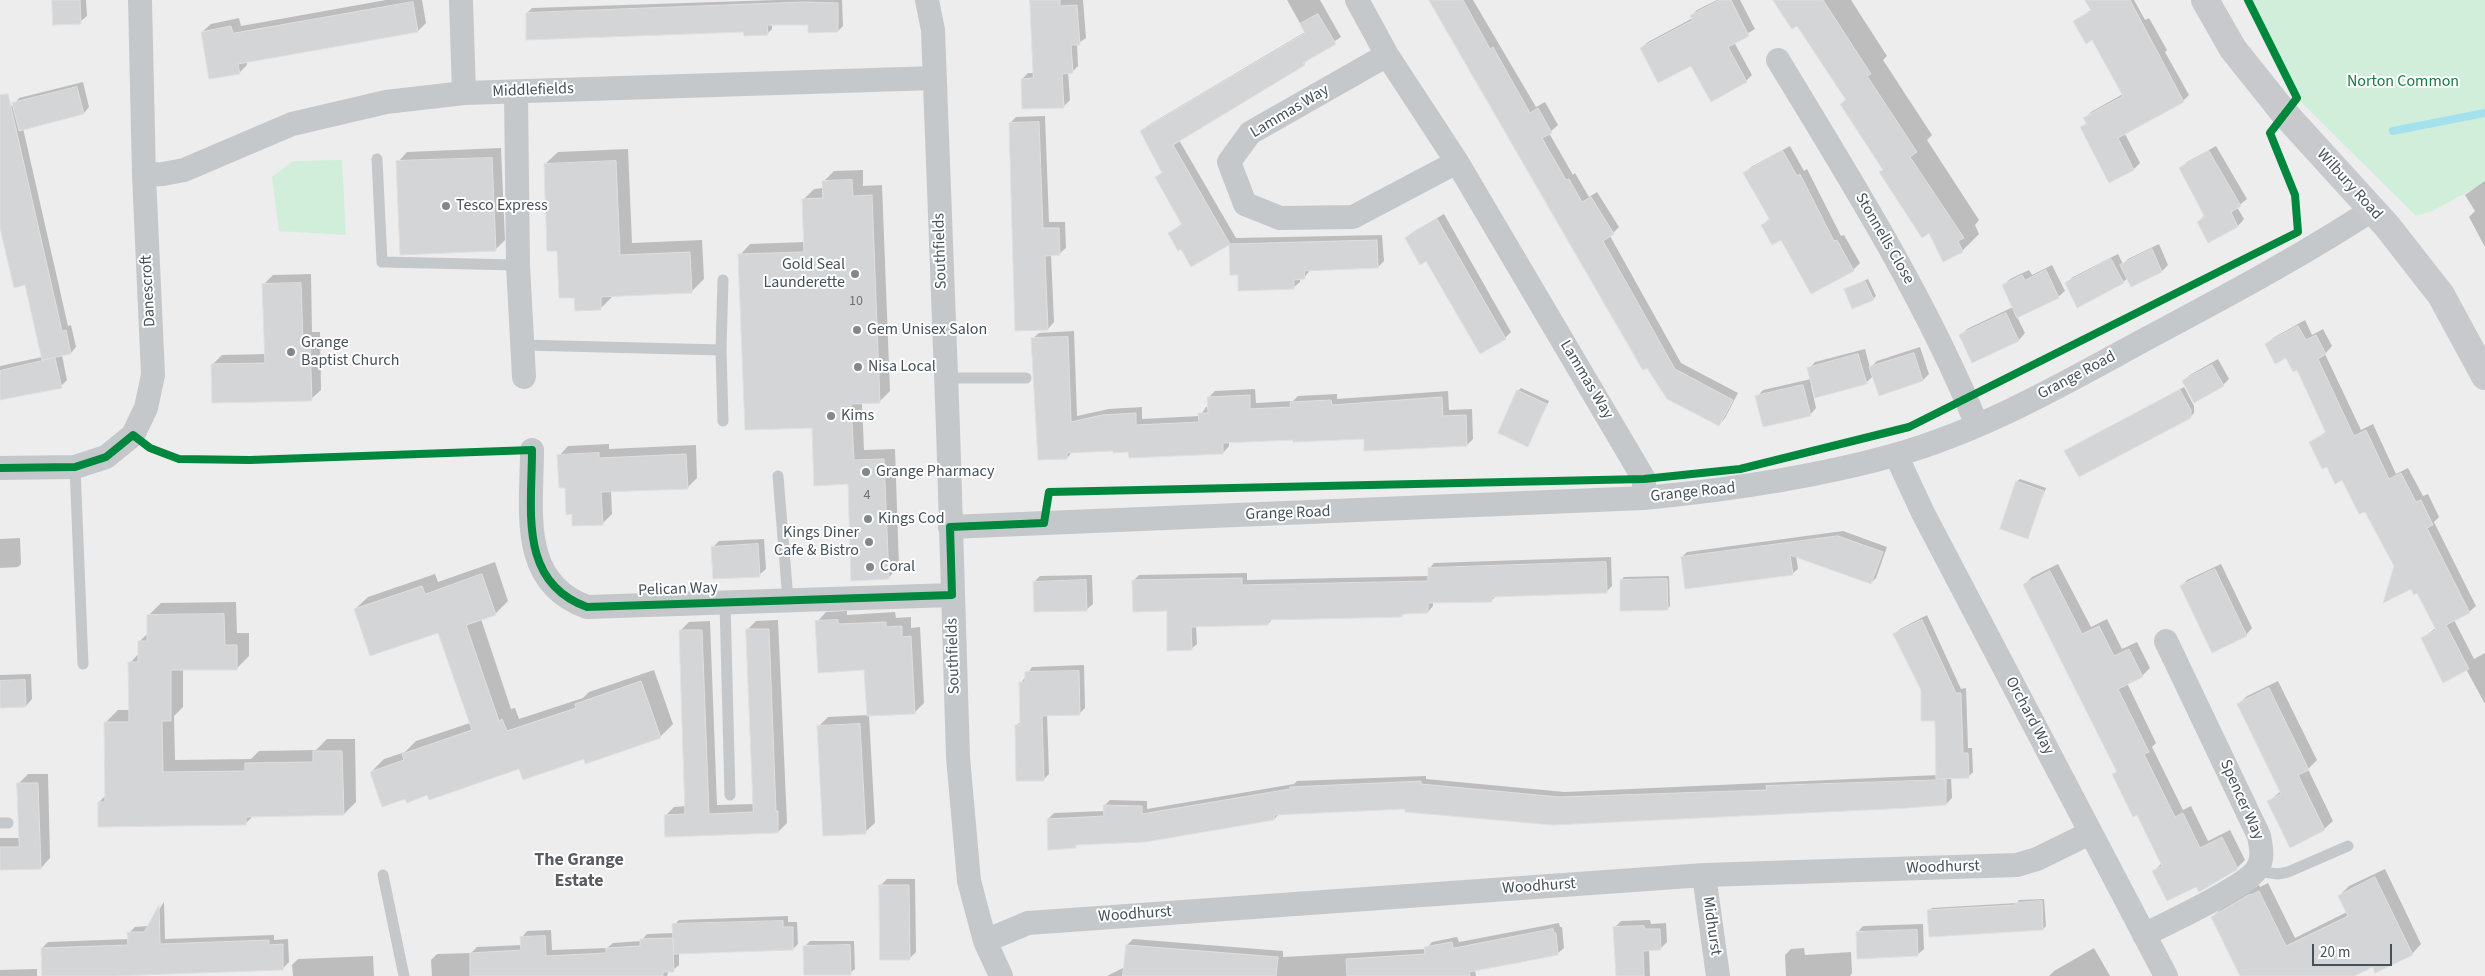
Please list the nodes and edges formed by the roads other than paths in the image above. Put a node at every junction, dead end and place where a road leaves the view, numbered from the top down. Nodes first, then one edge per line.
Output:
1 (140, 0) edge
2 (461, 0) edge
3 (927, 0) edge
4 (1357, 0) edge
5 (2205, 0) edge
6 (1387, 55) junction
7 (1778, 60) dead end
8 (935, 78) junction
9 (516, 92) junction
10 (464, 93) junction
11 (377, 159) dead end
12 (1456, 162) junction
13 (144, 175) junction
14 (2372, 210) junction
15 (518, 265) junction
16 (723, 280) dead end
17 (523, 345) junction
18 (721, 350) junction
19 (2485, 376) edge
20 (524, 377) dead end
21 (946, 378) junction
22 (1026, 378) dead end
23 (723, 421) dead end
24 (1977, 425) junction
25 (532, 450) dead end
26 (1896, 454) junction
27 (75, 467) junction
28 (0, 468) edge
29 (778, 476) dead end
30 (1644, 498) junction
31 (950, 527) junction
32 (952, 595) junction
33 (788, 600) junction
34 (725, 603) junction
35 (2166, 641) dead end
36 (83, 664) dead end
37 (730, 795) dead end
38 (2090, 834) junction
39 (2348, 846) dead end
40 (2256, 871) junction
41 (383, 875) dead end
42 (1704, 875) junction
43 (2144, 935) junction
44 (985, 941) junction
45 (404, 976) edge
46 (1001, 976) edge
47 (1718, 976) edge
48 (2166, 976) edge

1 - 13 street, Danescroft
2 - 10 street
3 - 8 street, Southfields
4 - 6 street, Lammas Way
5 - 14 street, Wilbury Road
6 - 12 street, Lammas Way
6 - 12 street, Lammas Way
7 - 24 street, Stonnells Close
8 - 9 street, Middlefields
8 - 21 street, Southfields
9 - 10 street, Middlefields
9 - 15 street
10 - 13 street, Middlefields
11 - 15 lane
12 - 30 street, Lammas Way
13 - 27 street, Danescroft
14 - 19 street, Wilbury Road
14 - 24 street, Grange Road
15 - 17 street
16 - 18 lane
17 - 18 lane
17 - 20 street
18 - 23 lane
21 - 22 lane
21 - 31 street, Southfields
24 - 26 street, Grange Road
25 - 34 street, Pelican Way
26 - 30 street, Grange Road
26 - 38 street, Orchard Way
27 - 28 street, Danescroft
27 - 36 lane
29 - 33 lane
30 - 31 street, Grange Road
31 - 32 street, Southfields
32 - 33 street, Pelican Way
32 - 44 street, Southfields
33 - 34 street, Pelican Way
34 - 37 lane
35 - 40 street, Spencer Way
38 - 42 street, Woodhurst
38 - 43 street, Orchard Way
39 - 40 lane
40 - 43 street
41 - 45 lane
42 - 44 street, Woodhurst
42 - 47 street, Midhurst
43 - 48 street, Orchard Way
44 - 46 street, Southfields

